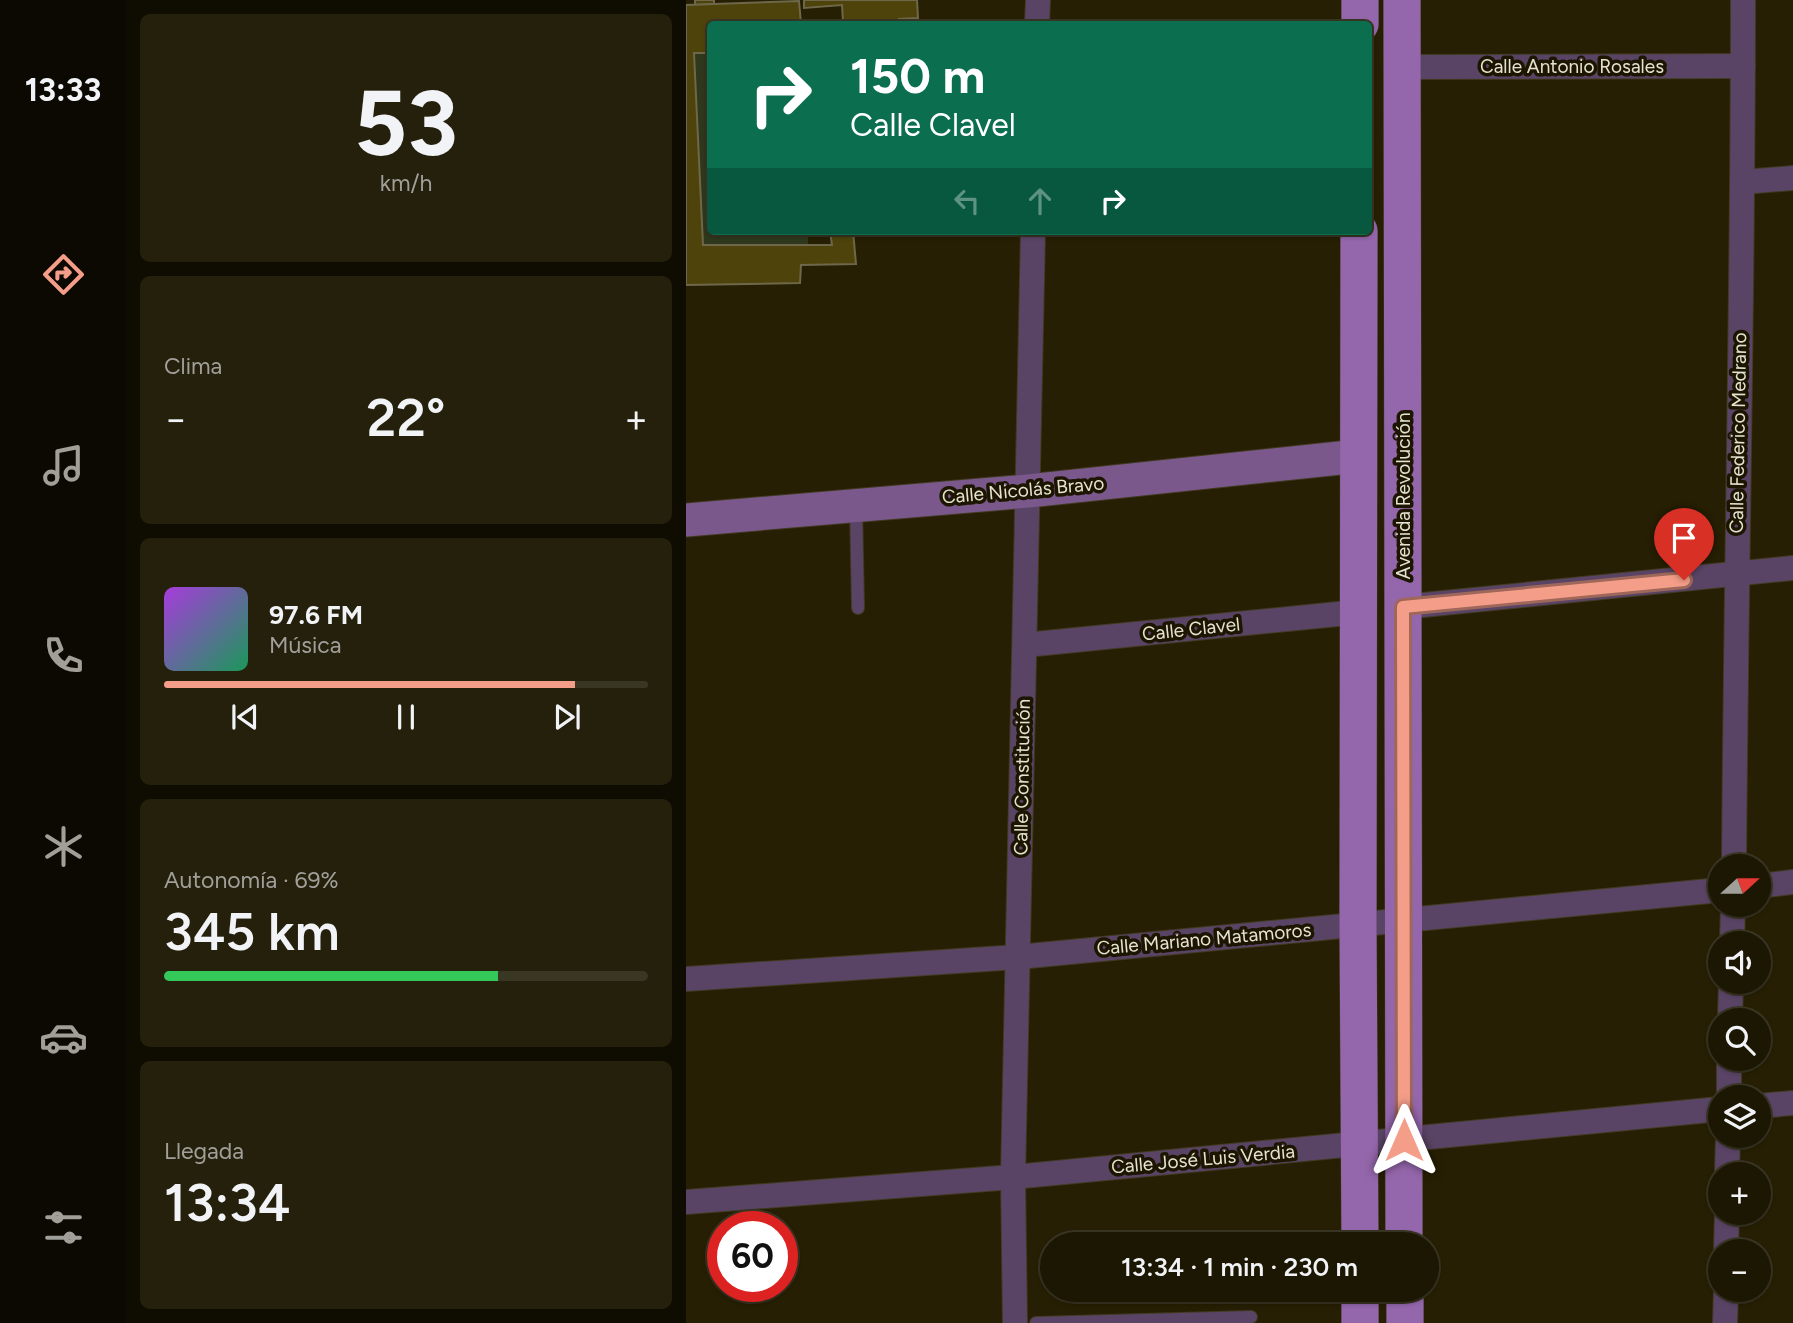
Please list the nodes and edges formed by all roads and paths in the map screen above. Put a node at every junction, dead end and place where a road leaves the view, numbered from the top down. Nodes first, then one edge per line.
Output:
1 (1038, 0) edge
2 (1360, 0) edge
3 (1402, 0) edge
4 (1743, 0) edge
5 (1037, 21) edge
6 (1360, 21) edge
7 (1743, 66) junction
8 (1402, 67) junction
9 (1793, 178) edge
10 (1742, 182) junction
11 (1033, 235) edge
12 (1359, 235) edge
13 (1359, 456) junction
14 (1028, 491) junction
15 (856, 506) junction
16 (686, 520) edge
17 (1793, 568) edge
18 (1736, 574) junction
19 (1403, 607) junction
20 (858, 608) dead end
21 (1358, 612) junction
22 (1025, 645) junction
23 (1734, 854) edge
24 (1793, 882) edge
25 (1771, 885) edge
26 (1708, 891) edge
27 (1404, 920) junction
28 (1358, 925) junction
29 (1018, 957) junction
30 (686, 979) edge
31 (1793, 1103) edge
32 (1771, 1105) edge
33 (1708, 1110) edge
34 (1404, 1140) junction
35 (1359, 1145) junction
36 (1013, 1177) junction
37 (686, 1202) edge
38 (1360, 1232) edge
39 (1405, 1232) edge
40 (1360, 1302) edge
41 (1405, 1302) edge
42 (1726, 1302) edge
43 (1251, 1317) dead end
44 (1015, 1323) edge
45 (1036, 1323) edge
46 (1360, 1323) edge
47 (1405, 1323) edge
48 (1725, 1323) edge

1 - 5 street
2 - 6 main road
3 - 8 main road, Avenida Revolución
4 - 7 street, Calle Federico Medrano
7 - 8 street, Calle Antonio Rosales
7 - 10 street, Calle Federico Medrano
8 - 19 main road, Avenida Revolución
9 - 10 street
10 - 18 street, Calle Federico Medrano
11 - 14 street, Calle Constitución
12 - 13 main road
13 - 14 street, Calle Nicolás Bravo
13 - 21 main road
14 - 15 street, Calle Nicolás Bravo
14 - 22 street, Calle Constitución
15 - 16 street, Calle Nicolás Bravo
15 - 20 lane
17 - 18 street
18 - 19 street
18 - 23 street, Calle Federico Medrano
19 - 27 main road, Avenida Revolución
21 - 22 street, Calle Clavel
21 - 28 main road
22 - 29 street, Calle Constitución
24 - 25 street
26 - 27 street, Calle Mariano Matamoros
27 - 28 street, Calle Mariano Matamoros
27 - 34 main road, Avenida Revolución
28 - 29 street, Calle Mariano Matamoros
28 - 35 main road
29 - 30 street, Calle Mariano Matamoros
29 - 36 street, Calle Constitución
31 - 32 street
33 - 34 street, Calle José Luis Verdia
34 - 35 street, Calle José Luis Verdia
34 - 39 main road, Avenida Revolución
35 - 36 street, Calle José Luis Verdia
35 - 38 main road
36 - 37 street, Calle José Luis Verdia
36 - 44 street, Calle Constitución
40 - 46 main road
41 - 47 main road
42 - 48 street
43 - 45 lane

